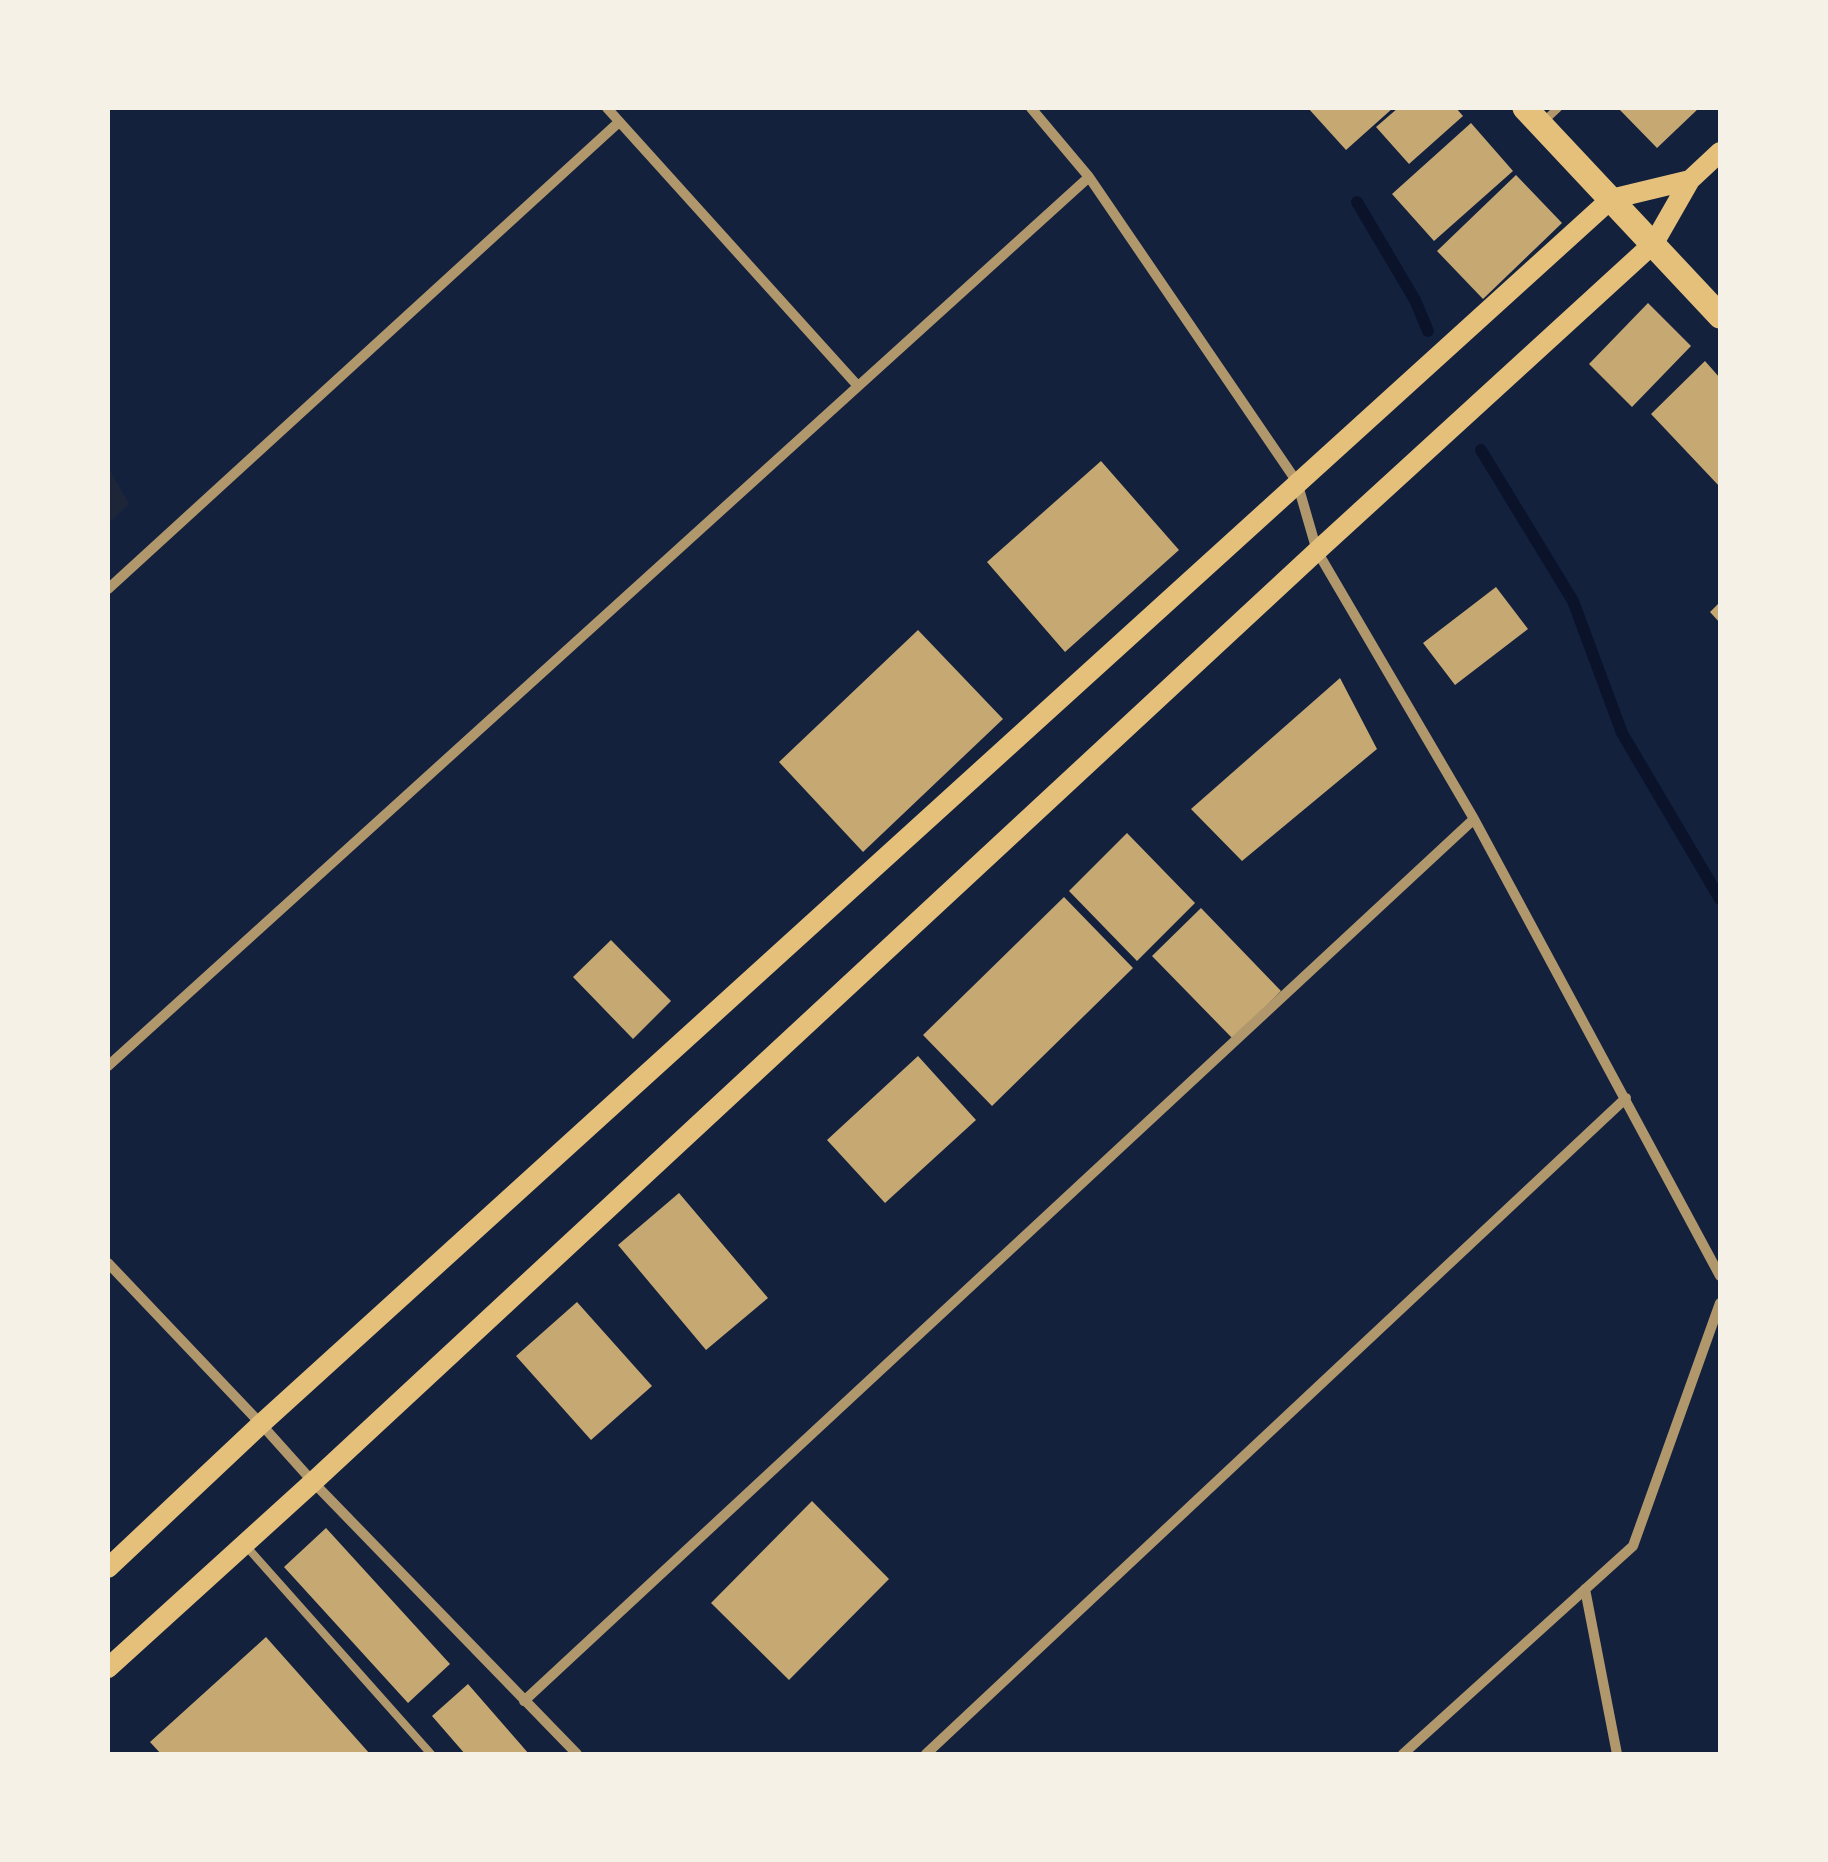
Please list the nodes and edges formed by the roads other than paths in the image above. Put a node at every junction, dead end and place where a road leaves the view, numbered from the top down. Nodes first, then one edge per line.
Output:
1 (607, 108) edge
2 (1030, 108) edge
3 (1541, 113) edge
4 (619, 122) junction
5 (1720, 152) edge
6 (1089, 177) junction
7 (1690, 180) junction
8 (1611, 199) junction
9 (1654, 243) junction
10 (1720, 316) edge
11 (858, 385) junction
12 (1297, 482) junction
13 (1318, 551) junction
14 (108, 589) edge
15 (1474, 819) junction
16 (108, 1066) edge
17 (1626, 1098) junction
18 (108, 1263) edge
19 (1720, 1276) edge
20 (1720, 1303) edge
21 (261, 1424) junction
22 (312, 1482) junction
23 (242, 1543) junction
24 (108, 1568) edge
25 (1585, 1589) junction
26 (108, 1668) edge
27 (524, 1700) junction
28 (432, 1754) edge
29 (577, 1754) edge
30 (926, 1754) edge
31 (1402, 1754) edge
32 (1617, 1754) edge

1 - 4 street
2 - 6 street
3 - 8 main road
4 - 11 street
4 - 14 street
5 - 7 main road
6 - 11 street
6 - 12 street
7 - 8 main road
7 - 9 main road
8 - 9 main road
8 - 12 main road
9 - 10 main road
9 - 13 main road
11 - 16 street
12 - 13 street
12 - 21 main road
13 - 15 street
13 - 22 main road
15 - 17 street
15 - 27 street
17 - 19 street
17 - 30 street
18 - 21 street
20 - 25 street
21 - 22 street
21 - 24 main road
22 - 23 main road
22 - 27 street
23 - 26 main road
23 - 28 lane
25 - 31 street
25 - 32 street
27 - 29 street

